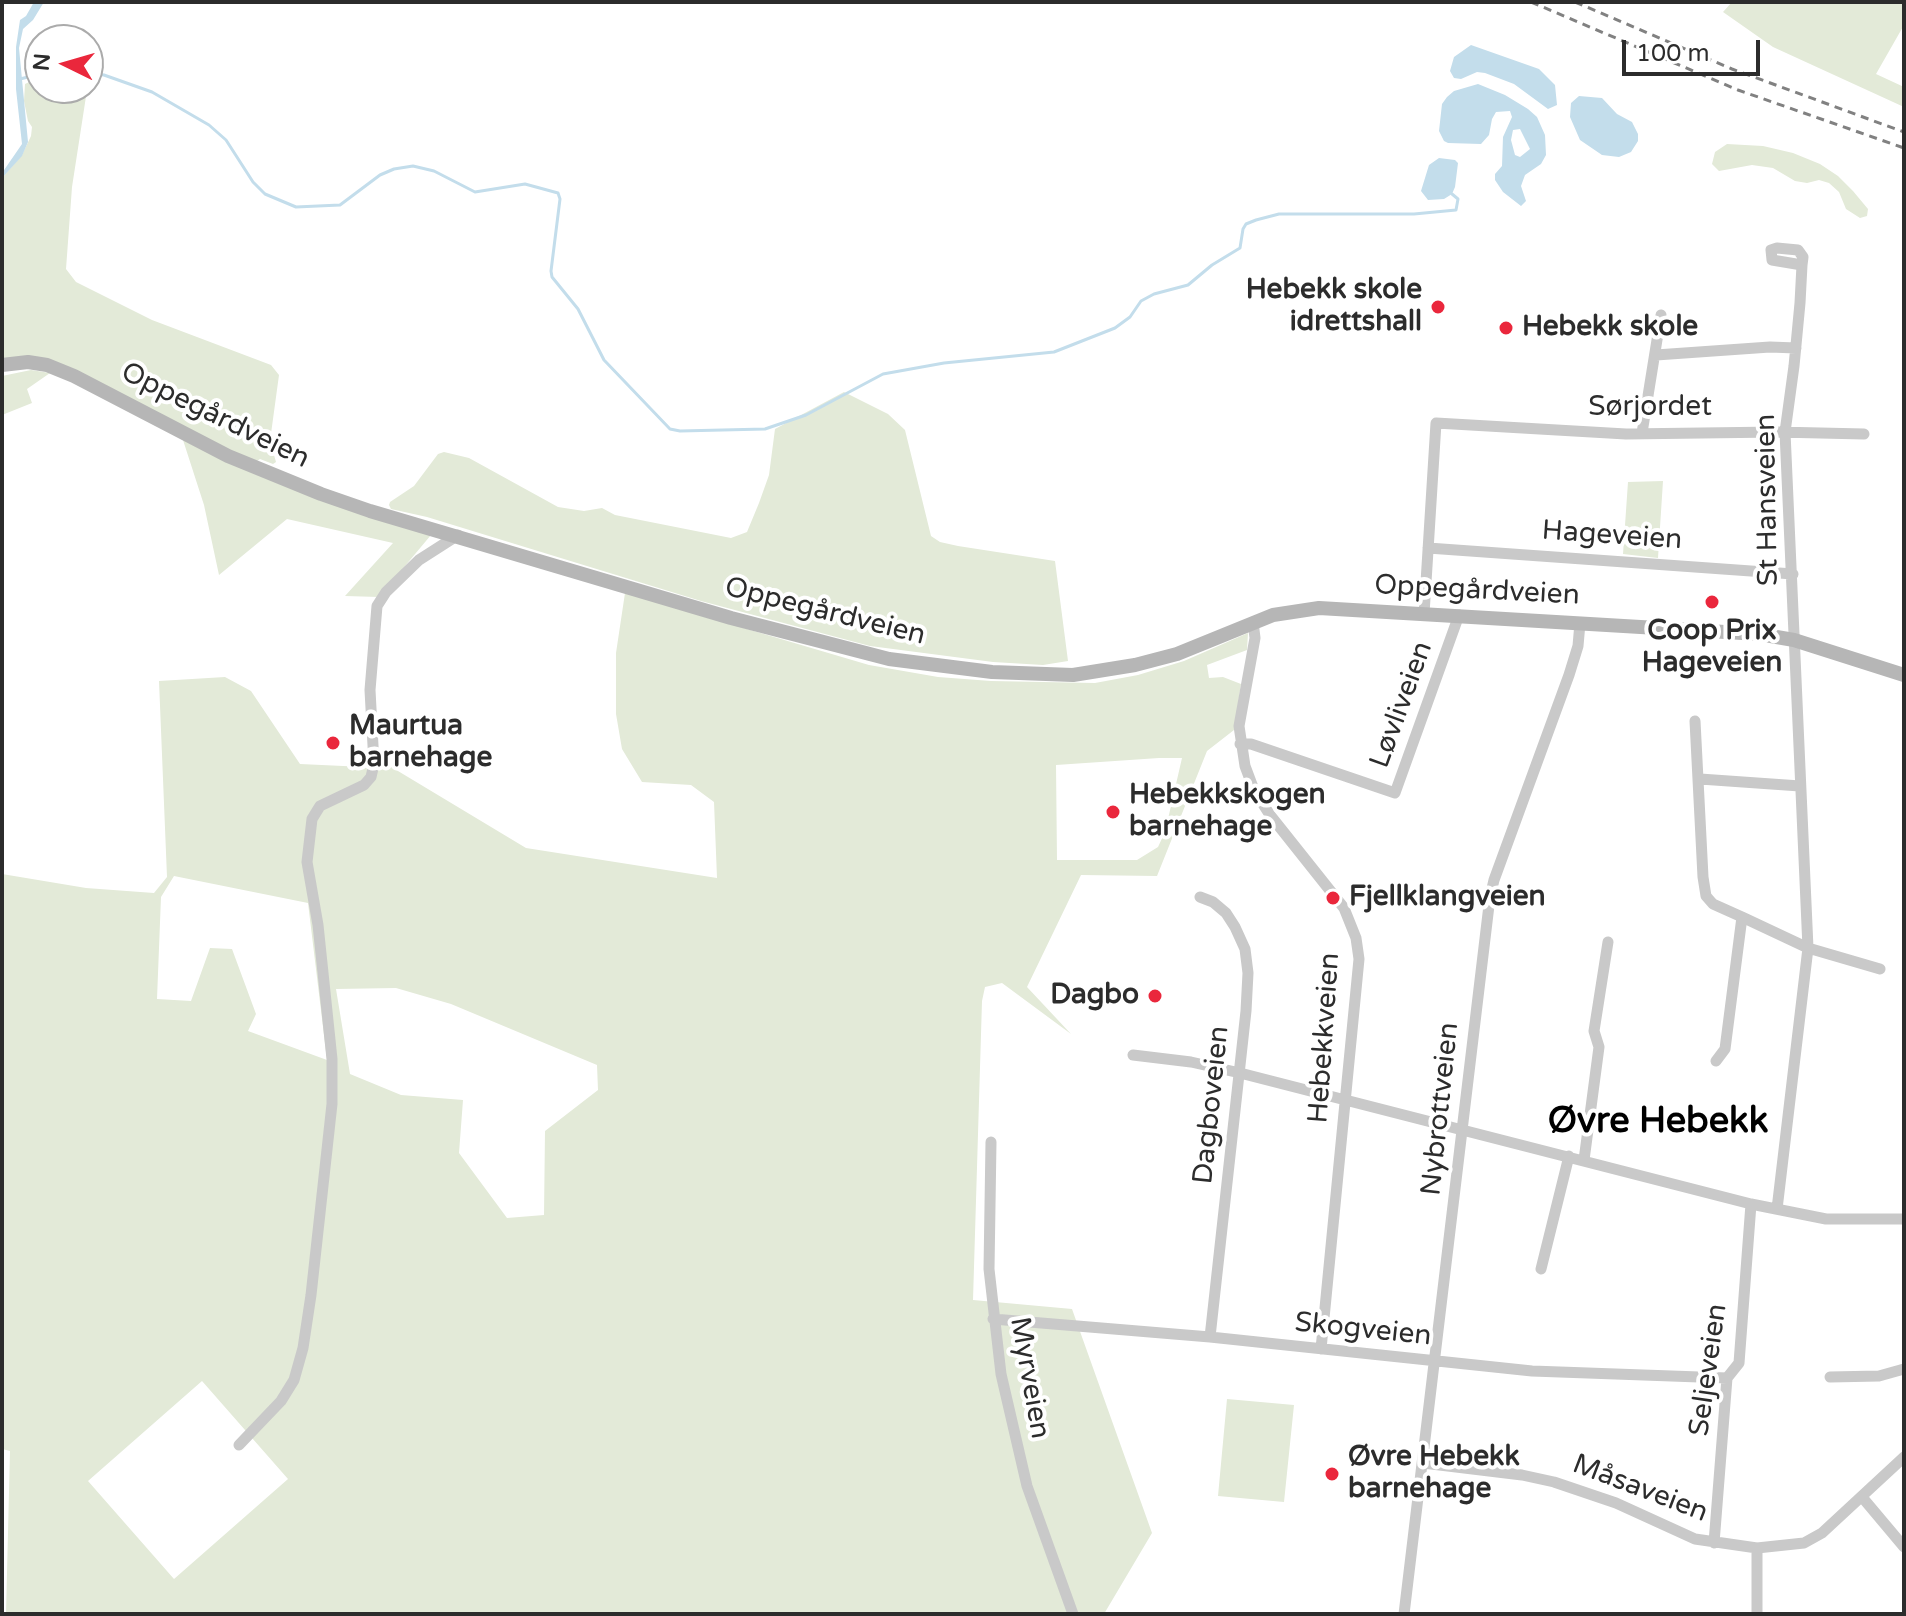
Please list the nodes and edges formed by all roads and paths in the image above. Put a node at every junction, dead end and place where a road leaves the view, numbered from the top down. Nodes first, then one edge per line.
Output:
1 (1802, 265) dead end
2 (1661, 315) dead end
3 (1796, 348) junction
4 (1656, 355) junction
5 (2, 365) edge
6 (1785, 432) junction
7 (1642, 433) junction
8 (1864, 434) dead end
9 (459, 535) junction
10 (1428, 548) junction
11 (1793, 574) junction
12 (1424, 614) junction
13 (1459, 615) junction
14 (1253, 622) junction
15 (1580, 623) junction
16 (1794, 640) junction
17 (1904, 675) edge
18 (1695, 721) dead end
19 (1240, 744) junction
20 (1700, 779) junction
21 (1800, 786) junction
22 (1200, 897) dead end
23 (1742, 917) junction
24 (1608, 942) dead end
25 (1808, 948) junction
26 (1880, 969) dead end
27 (1133, 1055) dead end
28 (1716, 1061) dead end
29 (1240, 1073) junction
30 (1345, 1101) junction
31 (1463, 1129) junction
32 (991, 1142) dead end
33 (1569, 1156) junction
34 (1584, 1160) junction
35 (1751, 1204) junction
36 (1777, 1209) junction
37 (1904, 1219) edge
38 (1541, 1269) dead end
39 (993, 1319) junction
40 (1210, 1337) junction
41 (1321, 1349) junction
42 (1436, 1362) junction
43 (1904, 1369) edge
44 (1830, 1377) dead end
45 (1727, 1378) junction
46 (239, 1445) dead end
47 (1904, 1457) edge
48 (1423, 1463) junction
49 (1862, 1497) junction
50 (1714, 1543) junction
51 (1904, 1547) edge
52 (1757, 1548) junction
53 (1073, 1614) edge
54 (1404, 1614) edge
55 (1757, 1614) edge

1 - 3 street, St Hansveien
2 - 4 street
3 - 4 street
3 - 6 street, St Hansveien
4 - 7 street
5 - 9 main road, Oppegårdveien
6 - 7 street, Sørjordet
6 - 8 street, Sørjordet
6 - 11 street, St Hansveien
7 - 10 street, Sørjordet
9 - 14 main road, Oppegårdveien
9 - 46 street
10 - 11 street, Hageveien
10 - 12 street
11 - 16 street, St Hansveien
12 - 13 main road, Oppegårdveien
12 - 14 main road, Oppegårdveien
13 - 15 main road, Oppegårdveien
13 - 19 street, Løvliveien
14 - 19 street, Hebekkveien
15 - 16 main road, Oppegårdveien
15 - 31 street, Nybrottveien
16 - 17 main road, Oppegårdveien
16 - 21 street, St Hansveien
18 - 20 street
19 - 30 street, Hebekkveien
20 - 21 street
20 - 23 street
21 - 25 street, St Hansveien
22 - 29 street, Dagboveien
23 - 25 street
23 - 28 street
24 - 34 street
25 - 26 street
25 - 36 street, St Hansveien
27 - 29 street
29 - 30 street
29 - 40 street, Dagboveien
30 - 31 street
30 - 41 street, Hebekkveien
31 - 33 street
31 - 42 street, Nybrottveien
32 - 39 street, Myrveien
33 - 34 street
33 - 38 street
34 - 35 street
35 - 36 street
35 - 45 street, Seljeveien
36 - 37 street
39 - 40 street, Skogveien
39 - 53 street, Myrveien
40 - 41 street, Skogveien
41 - 42 street, Skogveien
42 - 45 street, Skogveien
42 - 48 street, Nybrottveien
43 - 44 street
45 - 50 street, Seljeveien
47 - 49 street, Måsaveien
48 - 50 street, Måsaveien
48 - 54 street, Nybrottveien
49 - 51 street
49 - 52 street, Måsaveien
50 - 52 street, Måsaveien
52 - 55 street

